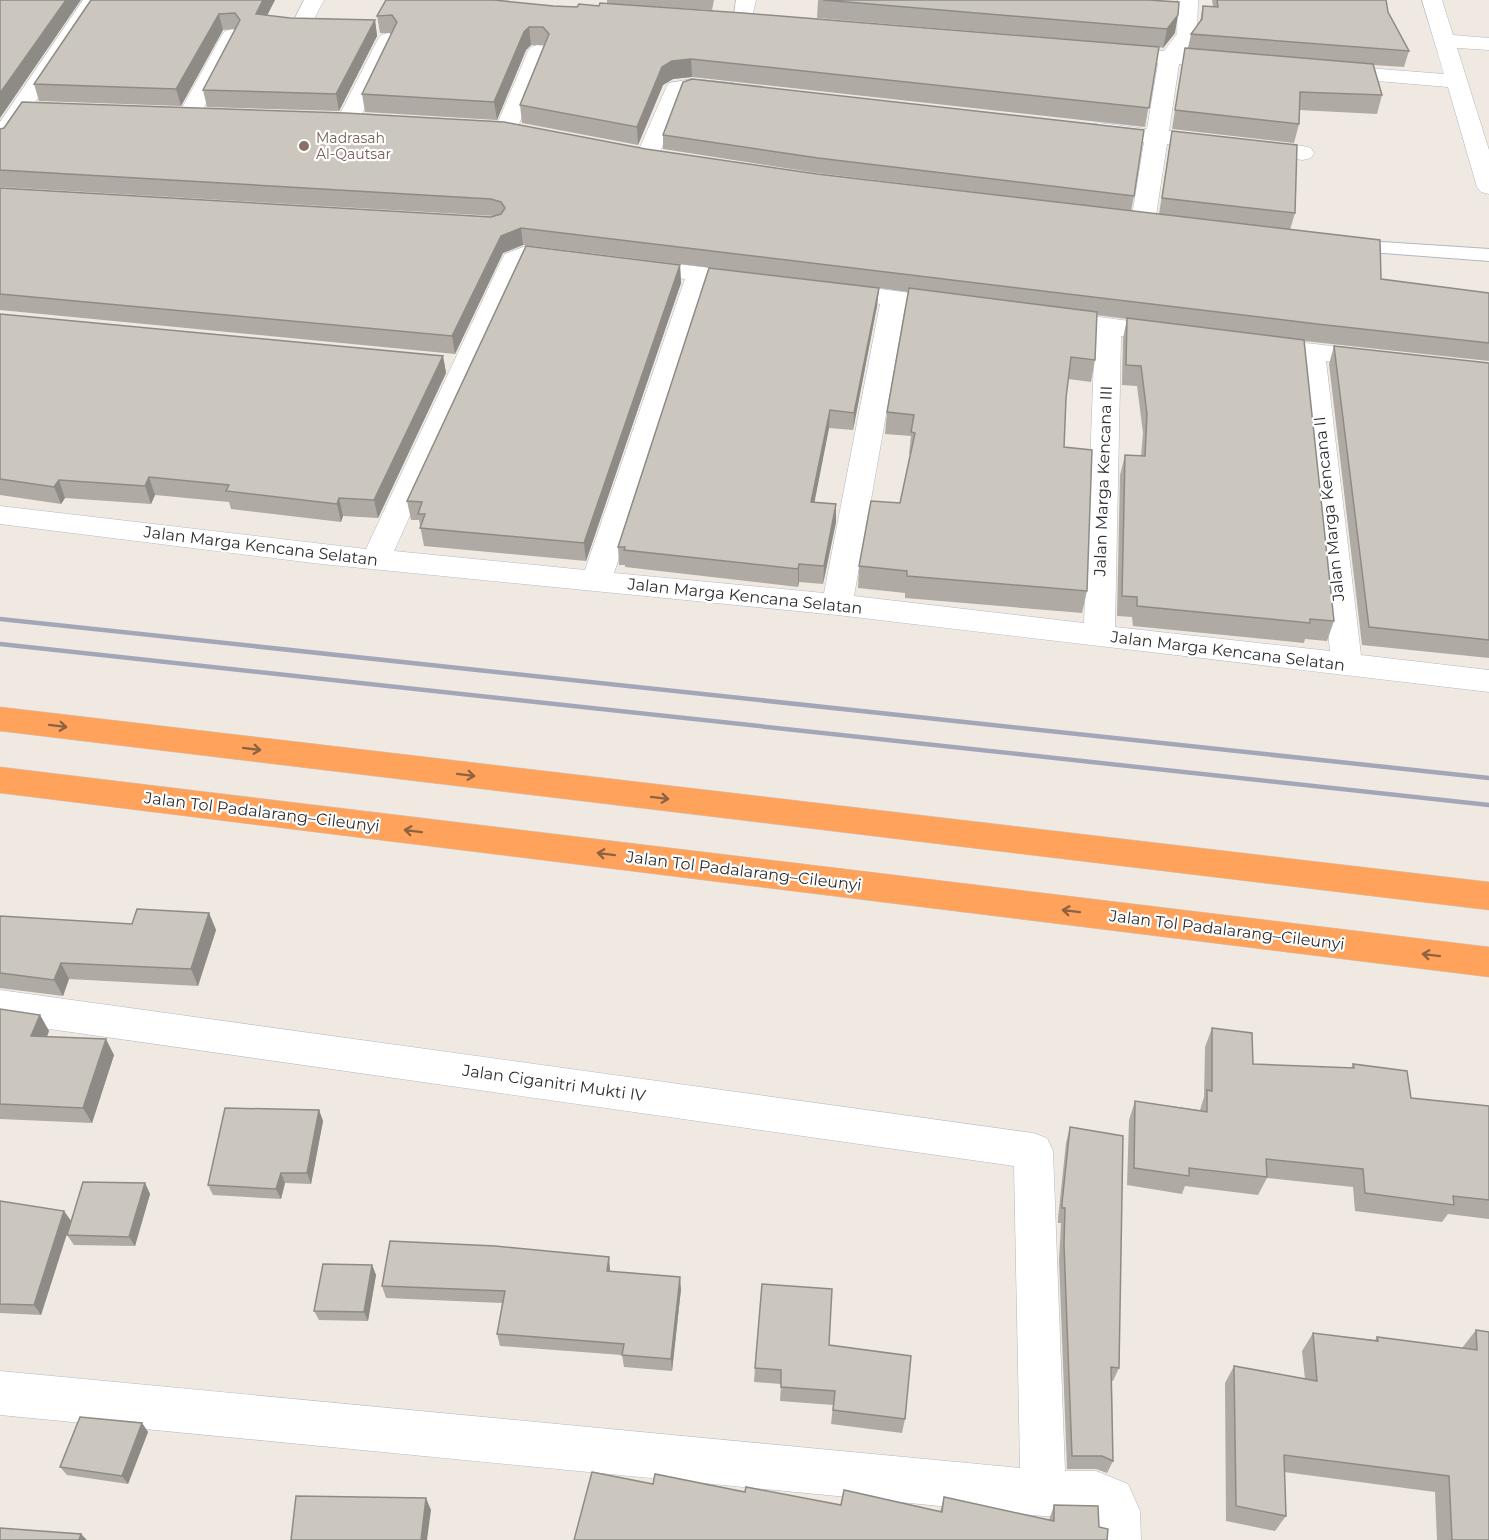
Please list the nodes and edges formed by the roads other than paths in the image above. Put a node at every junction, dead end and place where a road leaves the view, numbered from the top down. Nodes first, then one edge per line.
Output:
1 (314, 0) edge
2 (746, 0) edge
3 (1188, 0) edge
4 (1432, 0) edge
5 (98, 3) edge
6 (765, 23) edge
7 (300, 28) edge
8 (232, 35) edge
9 (388, 39) edge
10 (1444, 41) junction
11 (1489, 44) edge
12 (1087, 50) edge
13 (538, 51) dead end
14 (1169, 58) junction
15 (1245, 64) edge
16 (1304, 68) edge
17 (1457, 81) junction
18 (742, 90) edge
19 (1464, 104) junction
20 (1489, 106) edge
21 (20, 109) junction
22 (42, 110) edge
23 (166, 114) edge
24 (189, 115) junction
25 (211, 116) edge
26 (325, 119) edge
27 (1076, 128) edge
28 (529, 134) edge
29 (1158, 137) junction
30 (0, 138) edge
31 (624, 152) edge
32 (1303, 153) dead end
33 (1489, 187) edge
34 (1167, 225) edge
35 (1351, 246) edge
36 (1489, 255) edge
37 (699, 274) junction
38 (779, 284) edge
39 (814, 288) edge
40 (894, 298) junction
41 (977, 309) edge
42 (1024, 315) edge
43 (1108, 327) junction
44 (1187, 337) edge
45 (1232, 342) edge
46 (1311, 352) junction
47 (1406, 362) edge
48 (0, 515) edge
49 (375, 559) junction
50 (596, 581) junction
51 (837, 605) junction
52 (1099, 636) junction
53 (1347, 665) junction
54 (1489, 681) edge
55 (0, 719) edge
56 (0, 780) edge
57 (1489, 896) edge
58 (1489, 962) edge
59 (0, 1006) edge
60 (0, 1393) edge
61 (1043, 1493) junction
62 (1118, 1540) edge

1 - 7 street
2 - 6 street
3 - 14 street
4 - 10 street
5 - 21 street
8 - 24 street
9 - 26 street
10 - 11 street
10 - 17 street
12 - 14 street
13 - 28 street
14 - 15 street
14 - 29 street
16 - 17 street
17 - 19 street
18 - 31 street
19 - 20 street
19 - 33 street
21 - 22 street
21 - 30 street
23 - 24 street
24 - 25 street
27 - 29 street
29 - 32 street
29 - 34 street
35 - 36 lane
37 - 38 street
37 - 49 street
37 - 50 street
39 - 40 street
40 - 41 street
40 - 51 street
42 - 43 street
43 - 44 street
43 - 52 street, Jalan Marga Kencana III
45 - 46 street
46 - 47 street
46 - 53 street, Jalan Marga Kencana II
48 - 49 street, Jalan Marga Kencana Selatan
49 - 50 street, Jalan Marga Kencana Selatan
50 - 51 street, Jalan Marga Kencana Selatan
51 - 52 street, Jalan Marga Kencana Selatan
52 - 53 street, Jalan Marga Kencana Selatan
53 - 54 street, Jalan Marga Kencana Selatan
55 -> 57 highway
58 -> 56 highway, Jalan Tol Padalarang–Cileunyi
59 - 61 street, Jalan Ciganitri Mukti IV
60 - 61 street
61 - 62 street

